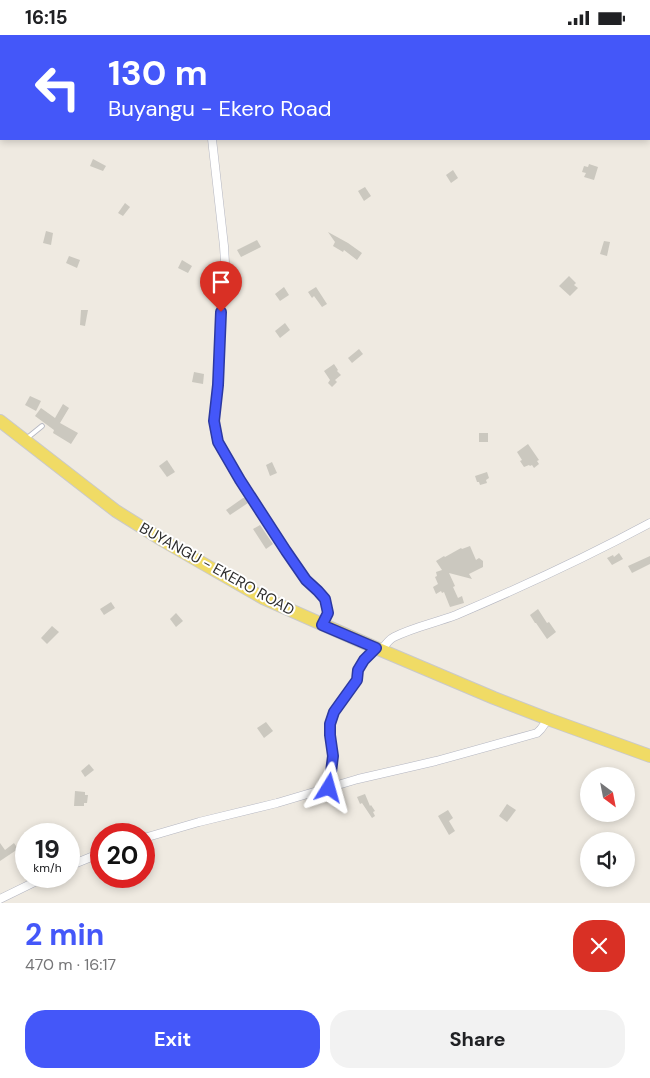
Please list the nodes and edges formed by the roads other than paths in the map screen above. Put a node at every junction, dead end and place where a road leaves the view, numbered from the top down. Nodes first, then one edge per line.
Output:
1 (212, 140) edge
2 (0, 421) edge
3 (42, 426) dead end
4 (25, 441) junction
5 (650, 523) edge
6 (322, 625) junction
7 (378, 650) junction
8 (548, 719) junction
9 (650, 756) edge
10 (329, 788) junction
11 (155, 835) edge
12 (22, 888) edge
13 (0, 899) edge

1 - 6 street
2 - 4 main road, BUYANGU - EKERO ROAD
3 - 4 lane
4 - 6 main road, BUYANGU - EKERO ROAD
5 - 7 street
6 - 7 main road, BUYANGU - EKERO ROAD
7 - 8 main road, BUYANGU - EKERO ROAD
7 - 10 lane
8 - 9 main road, BUYANGU - EKERO ROAD
8 - 10 street
10 - 11 street
12 - 13 street

